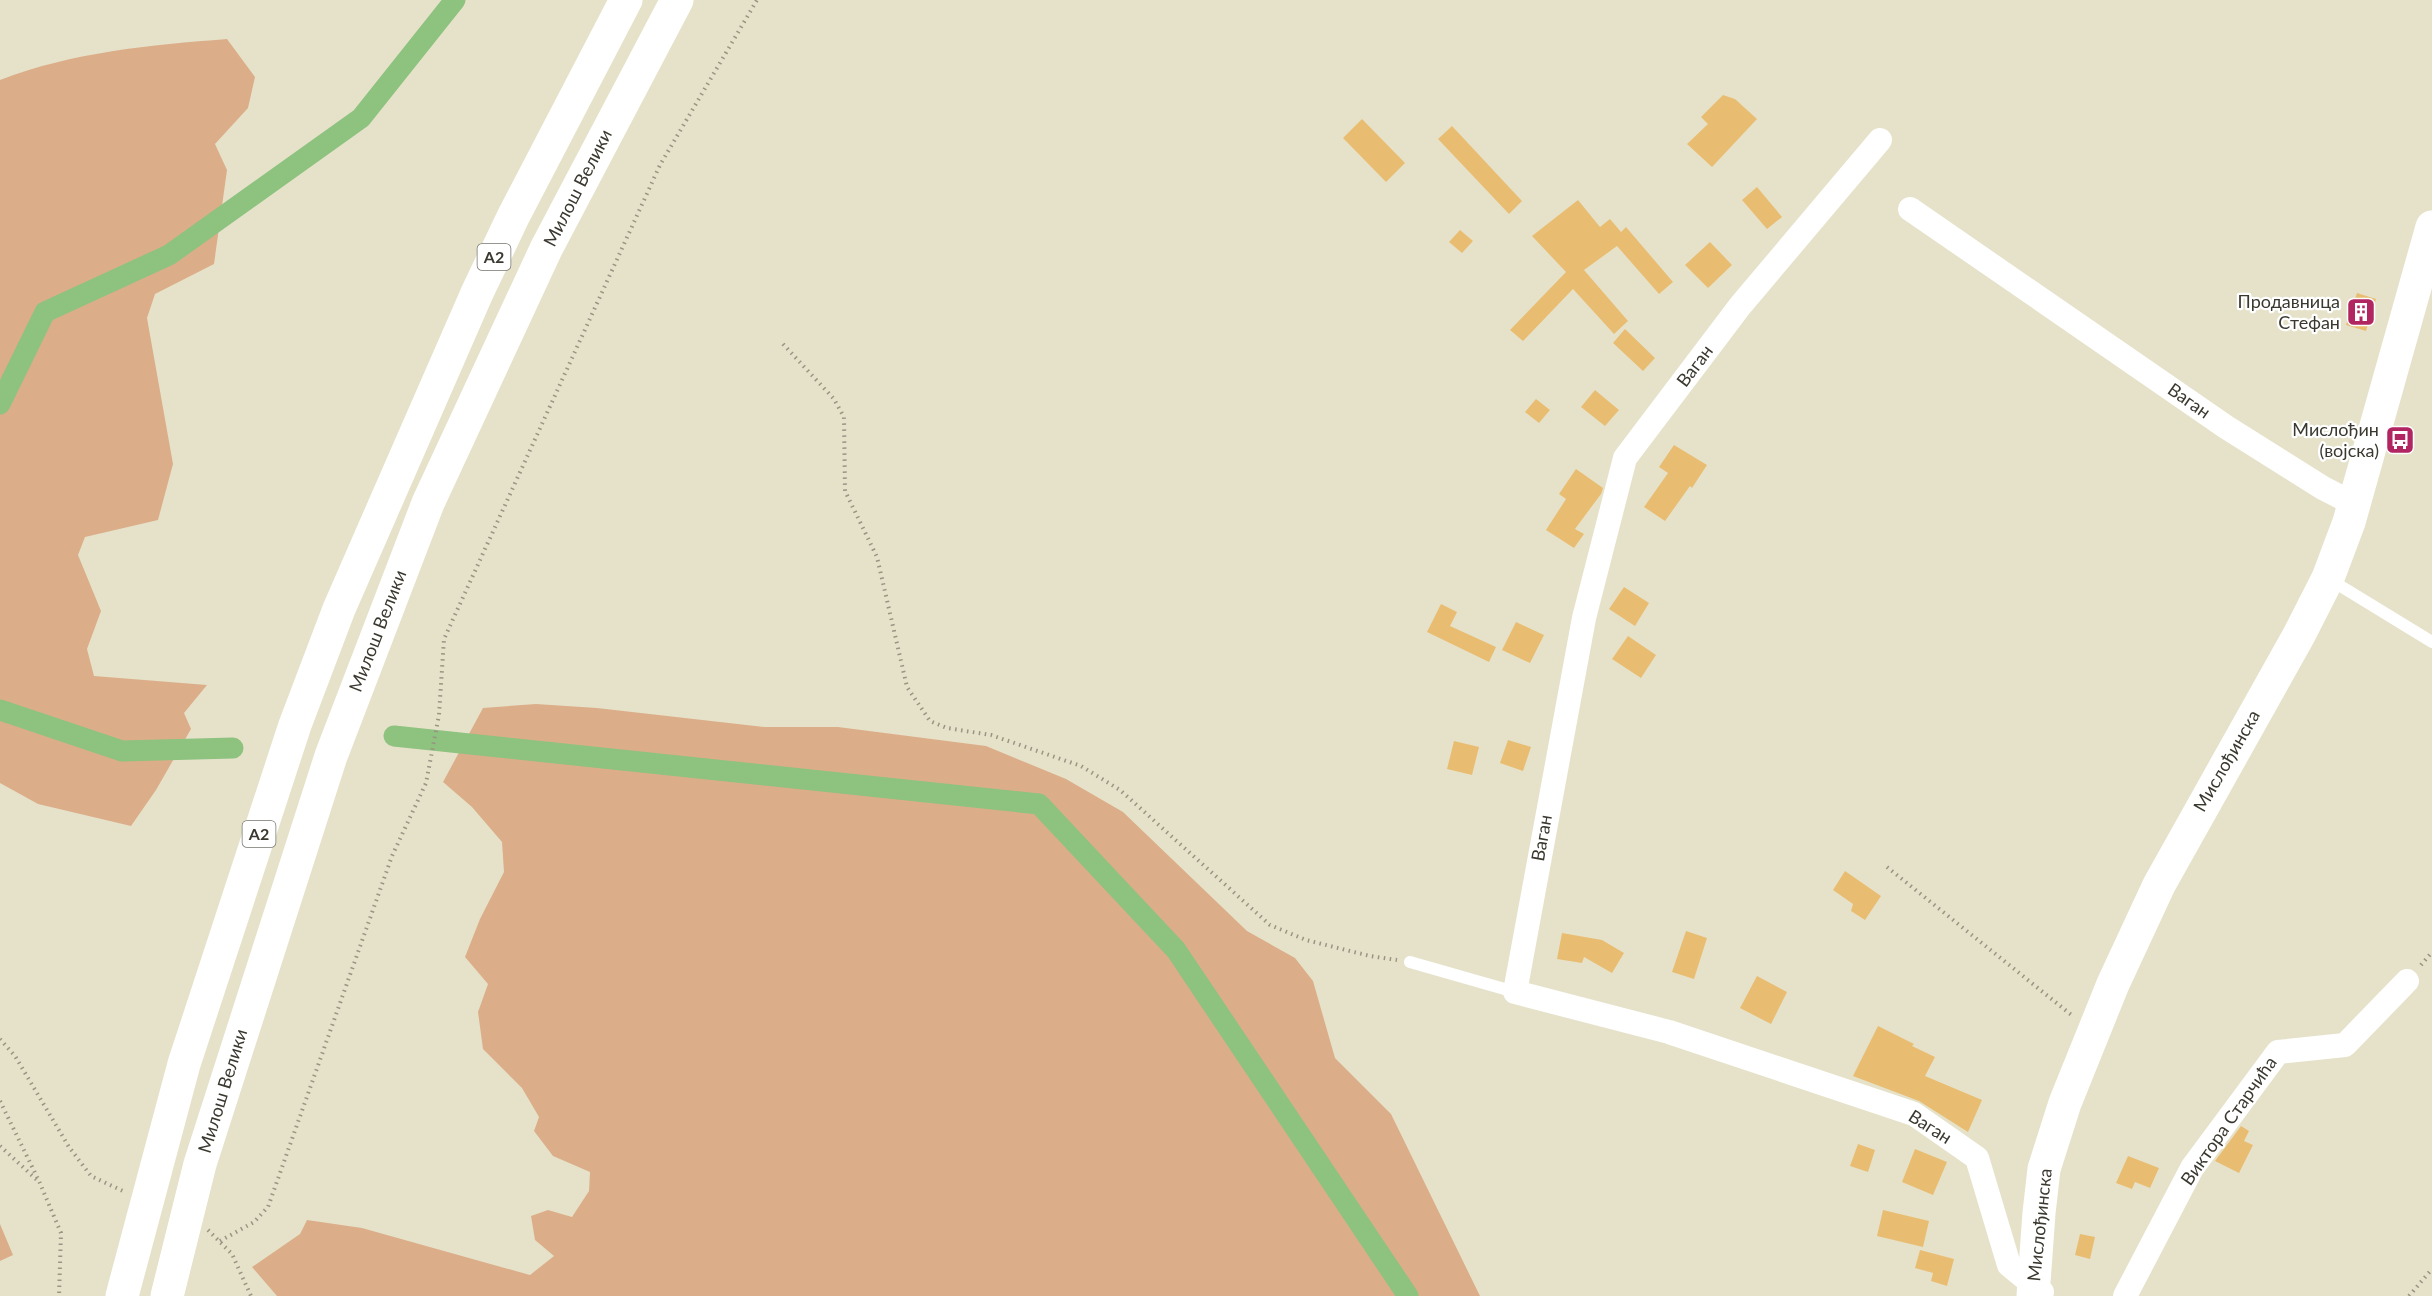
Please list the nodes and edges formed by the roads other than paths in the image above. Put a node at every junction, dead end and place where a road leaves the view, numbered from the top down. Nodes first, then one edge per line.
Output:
1 (626, 0) edge
2 (677, 0) edge
3 (1880, 140) dead end
4 (1910, 209) dead end
5 (2432, 227) edge
6 (2354, 504) junction
7 (2328, 578) junction
8 (2432, 642) edge
9 (1410, 962) road end
10 (2407, 981) dead end
11 (1515, 992) junction
12 (2039, 1293) edge
13 (122, 1296) edge
14 (167, 1296) edge
15 (2125, 1296) edge

1 - 13 main road, A2
2 - 14 main road, Милош Велики / A2
3 - 11 street, Ваган
4 - 6 street, Ваган
5 - 6 main road, Мислођинска
6 - 7 main road, Мислођинска
7 - 8 lane
7 - 12 main road, Мислођинска
9 - 11 lane
10 - 15 street, Виктора Старчића
11 - 12 street, Ваган

